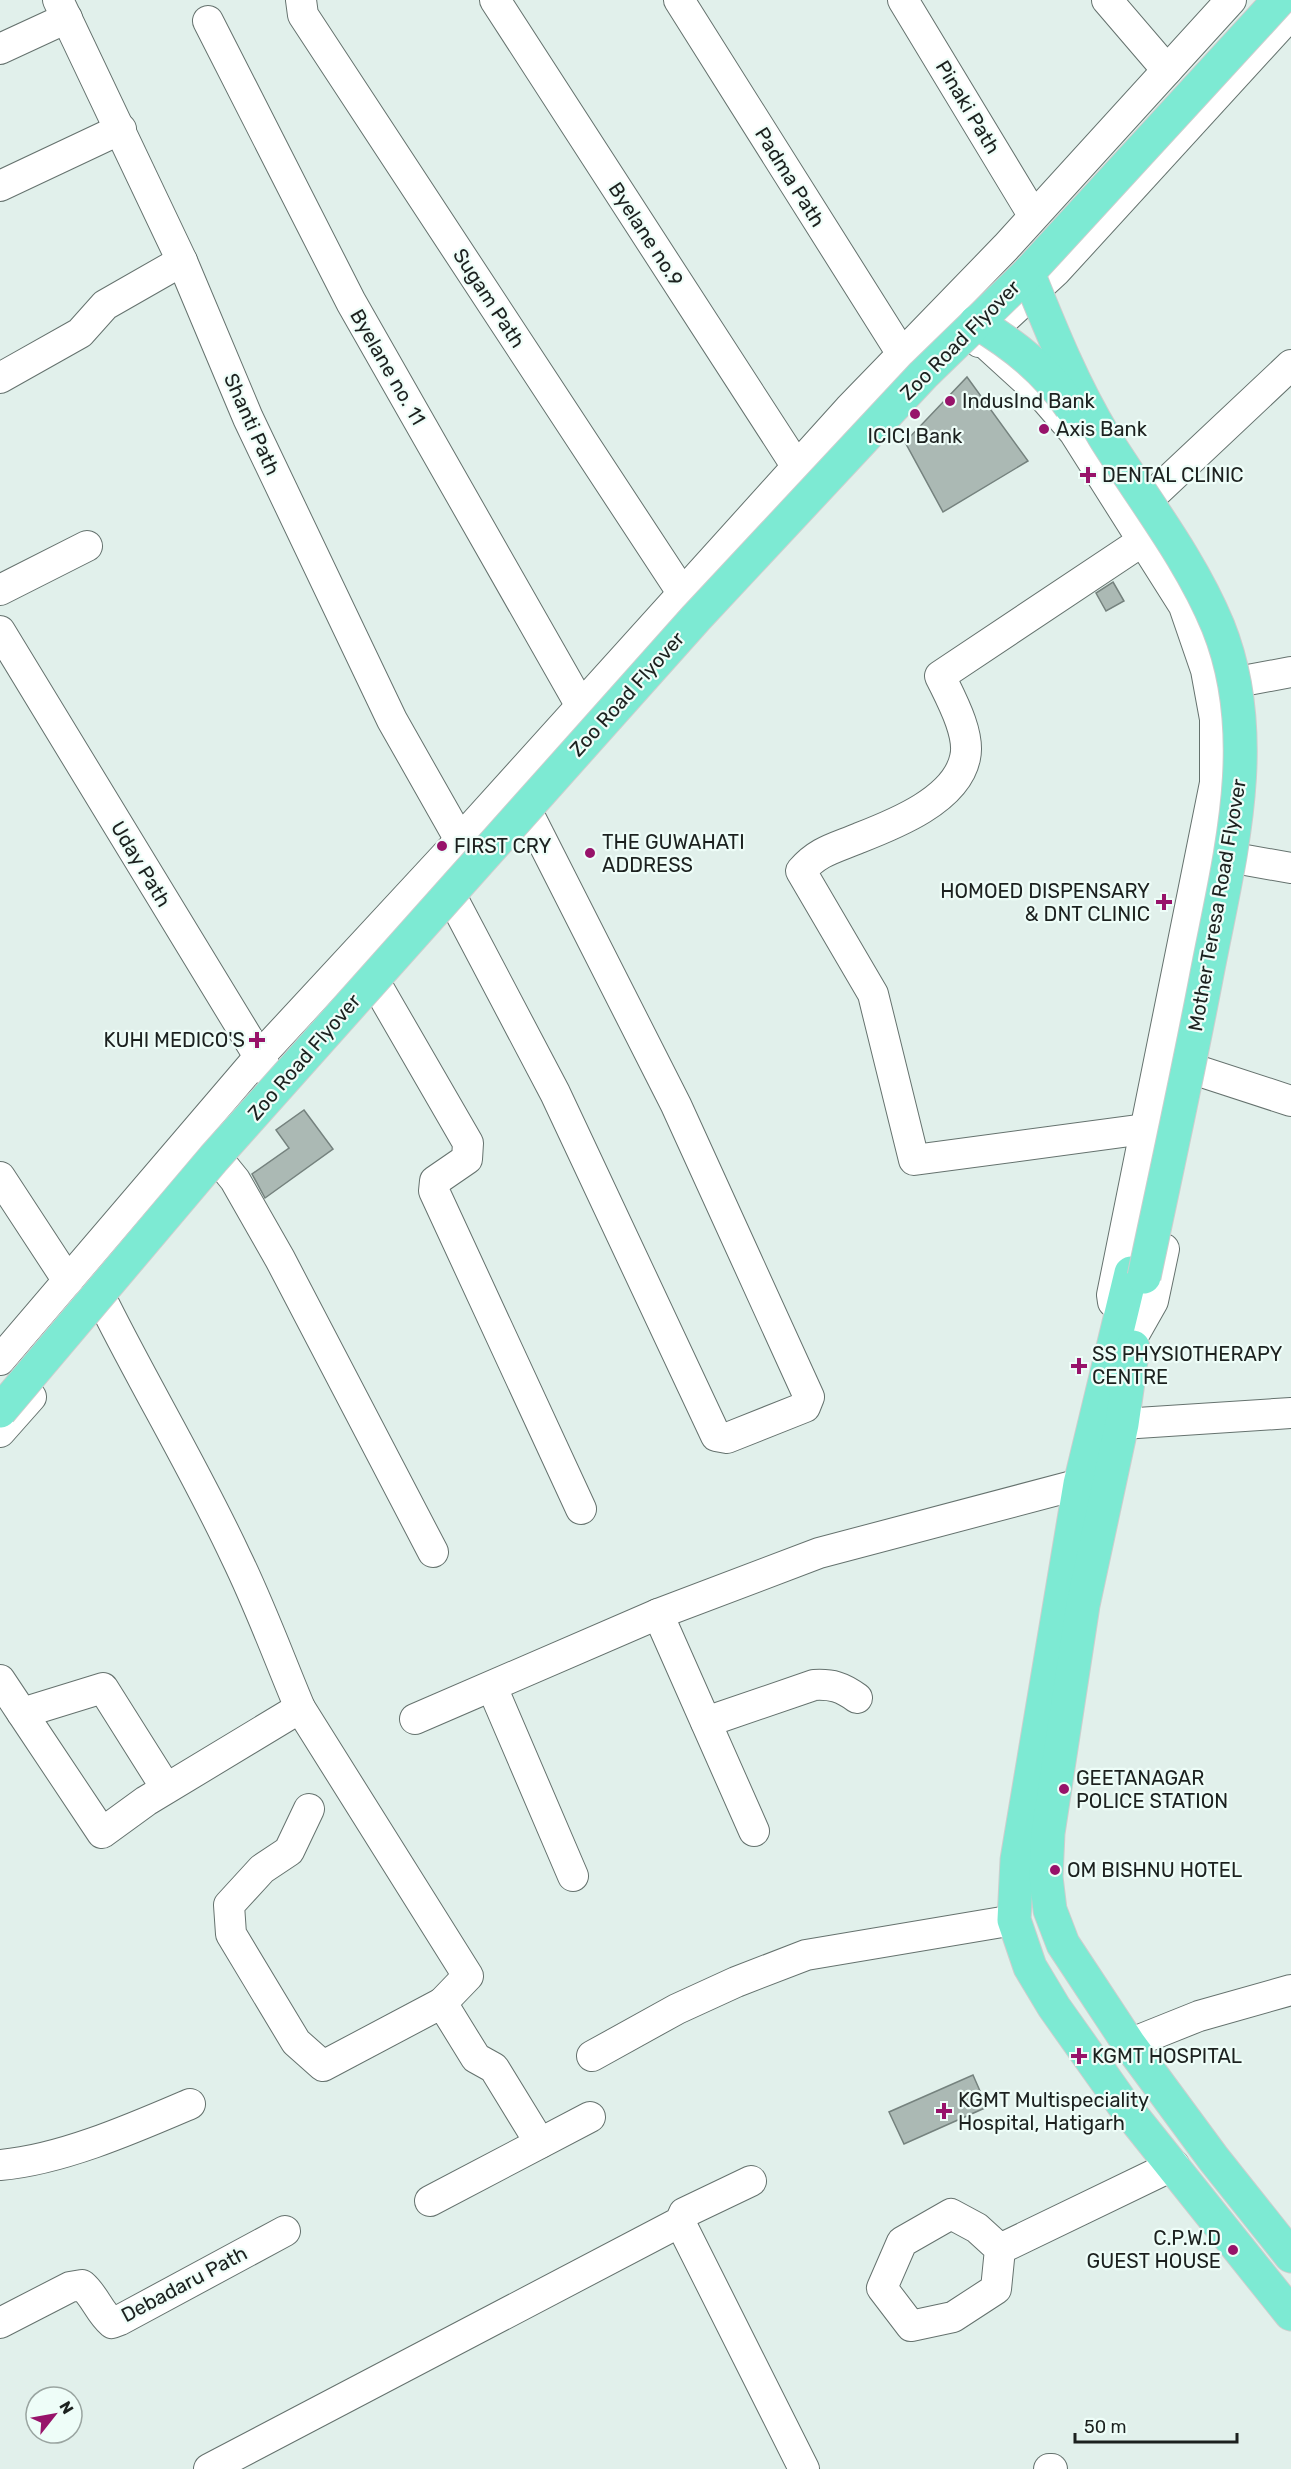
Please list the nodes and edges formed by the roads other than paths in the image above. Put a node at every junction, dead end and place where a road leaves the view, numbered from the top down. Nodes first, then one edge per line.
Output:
1 (301, 0) edge
2 (495, 0) edge
3 (679, 0) edge
4 (903, 0) edge
5 (1107, 0) edge
6 (1232, 0) edge
7 (1256, 0) edge
8 (63, 9) edge
9 (1288, 12) edge
10 (208, 21) dead end
11 (0, 49) edge
12 (1167, 70) junction
13 (121, 129) junction
14 (0, 186) edge
15 (1033, 215) junction
16 (1006, 247) junction
17 (182, 261) junction
18 (1037, 277) junction
19 (945, 309) junction
20 (979, 331) junction
21 (902, 354) junction
22 (1291, 365) edge
23 (0, 378) edge
24 (797, 467) junction
25 (1156, 492) junction
26 (1144, 540) junction
27 (87, 546) dead end
28 (0, 590) edge
29 (683, 594) junction
30 (0, 631) edge
31 (1291, 672) edge
32 (1248, 680) junction
33 (581, 706) junction
34 (532, 821) junction
35 (460, 840) junction
36 (1240, 859) junction
37 (1291, 868) edge
38 (456, 905) junction
39 (379, 989) junction
40 (259, 1057) junction
41 (1199, 1071) junction
42 (282, 1096) junction
43 (1291, 1101) edge
44 (1145, 1129) junction
45 (222, 1164) junction
46 (0, 1177) edge
47 (1138, 1275) junction
48 (68, 1281) junction
49 (105, 1306) junction
50 (1126, 1331) junction
51 (0, 1360) edge
52 (0, 1384) edge
53 (0, 1411) edge
54 (1288, 1421) edge
55 (1108, 1427) junction
56 (0, 1432) edge
57 (1080, 1484) junction
58 (581, 1509) dead end
59 (433, 1552) dead end
60 (658, 1614) junction
61 (0, 1680) edge
62 (492, 1687) junction
63 (857, 1698) dead end
64 (300, 1708) junction
65 (22, 1713) junction
66 (415, 1719) dead end
67 (706, 1722) junction
68 (166, 1788) junction
69 (309, 1809) dead end
70 (754, 1831) dead end
71 (573, 1876) dead end
72 (1014, 1920) junction
73 (1291, 1990) edge
74 (442, 2003) junction
75 (1128, 2044) junction
76 (592, 2056) dead end
77 (190, 2104) dead end
78 (590, 2117) dead end
79 (540, 2143) junction
80 (0, 2165) edge
81 (1174, 2165) junction
82 (751, 2181) dead end
83 (430, 2201) dead end
84 (680, 2222) junction
85 (285, 2230) dead end
86 (1000, 2249) dead end
87 (1291, 2256) edge
88 (1291, 2314) edge
89 (0, 2323) edge
90 (208, 2469) edge
91 (804, 2469) edge

1 - 29 street, Sugam Path
2 - 24 street, Byelane no.9
3 - 21 street, Padma Path
4 - 15 street, Pinaki Path
5 - 12 street
6 - 12 street
7 - 52 main road, Zoo Road Flyover
8 - 11 street
8 - 13 street, Shanti Path
9 - 18 main road, Zoo Road Flyover, bridge
10 - 33 street, Byelane no. 11
12 - 15 street
13 - 14 street
13 - 17 street, Shanti Path
15 - 16 street
16 - 18 street
16 - 19 street
17 - 23 street
17 - 35 street, Shanti Path
18 - 20 main road, Zoo Road Flyover, bridge
18 - 25 street
18 - 47 main road, Mother Teresa Road Flyover, bridge
19 - 20 street
19 - 21 street
20 - 26 street
20 - 34 street
20 - 47 main road, Mother Teresa Road Flyover, bridge
20 - 53 main road, Zoo Road Flyover, bridge
21 - 24 street
22 - 25 street
24 - 29 street
25 - 32 street
26 - 44 street
26 - 44 street
27 - 28 street
29 - 33 street
30 - 40 street, Uday Path
31 - 32 street
32 - 36 street
33 - 35 street
34 - 38 street
34 - 38 street
35 - 40 street
36 - 37 street
36 - 41 street
38 - 39 street
39 - 42 street
39 - 58 street
40 - 42 street, Uday Path
40 - 48 street
41 - 43 street
41 - 50 street
42 - 45 street
44 - 50 street
45 - 49 street
45 - 59 street
46 - 48 street
47 - 50 main road, Mother Teresa Road Flyover
48 - 51 street
49 - 56 street
49 - 64 street
50 - 55 main road, Mother Teresa Road Flyover
54 - 55 street
55 - 57 main road
55 - 75 main road
57 - 60 street
57 - 72 main road
60 - 62 street
60 - 67 street
61 - 65 street
62 - 66 street
62 - 71 street
63 - 67 street
64 - 68 street
64 - 74 street
65 - 68 street
65 - 68 street
67 - 70 street
69 - 74 street
72 - 76 street
72 - 81 main road
73 - 75 street
74 - 79 street
75 - 87 main road
77 - 80 street
78 - 79 street
79 - 83 street
81 - 86 street
81 - 88 main road
82 - 84 street
84 - 90 street
84 - 91 street
85 - 89 street, Debadaru Path

